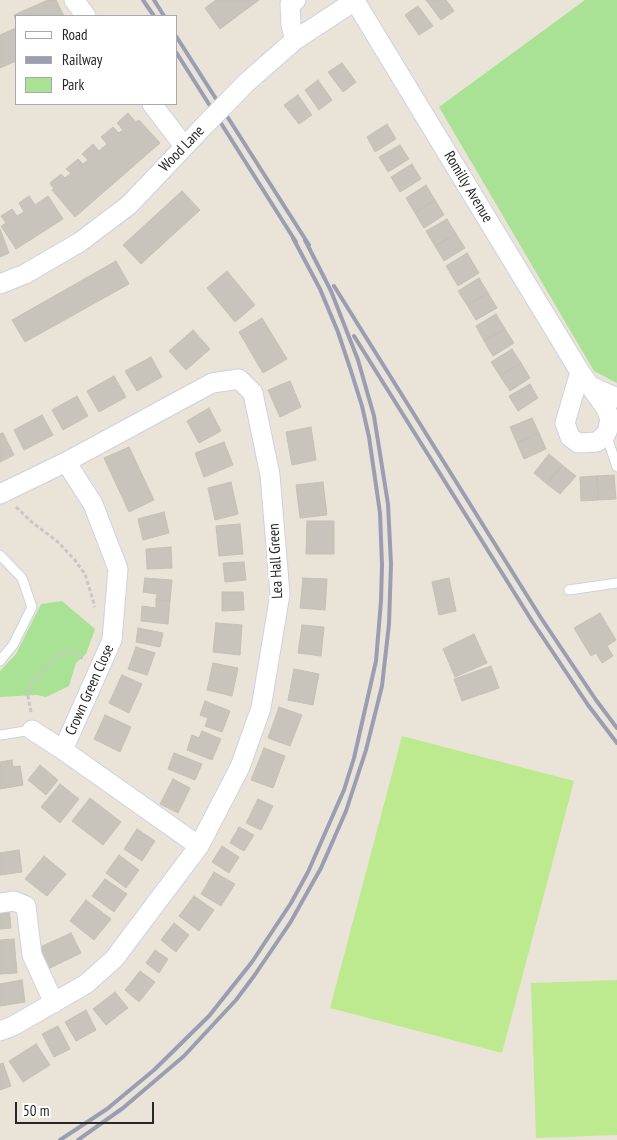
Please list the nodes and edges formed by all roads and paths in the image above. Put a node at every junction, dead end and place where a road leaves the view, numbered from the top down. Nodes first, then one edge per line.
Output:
1 (74, 0) edge
2 (296, 0) edge
3 (356, 1) edge
4 (85, 15) edge
5 (295, 40) junction
6 (153, 105) edge
7 (184, 146) junction
8 (0, 284) edge
9 (585, 379) junction
10 (617, 398) edge
11 (606, 434) junction
12 (66, 462) junction
13 (617, 467) edge
14 (7, 500) edge
15 (0, 555) edge
16 (617, 583) edge
17 (569, 590) dead end
18 (96, 608) dead end
19 (90, 653) dead end
20 (85, 660) junction
21 (0, 661) edge
22 (80, 666) dead end
23 (32, 730) junction
24 (0, 735) edge
25 (63, 750) junction
26 (199, 846) junction
27 (0, 903) edge
28 (54, 1003) junction
29 (0, 1031) edge

1 - 4 street
2 - 5 street
3 - 5 street, Wood Lane
3 - 9 street, Romilly Avenue
5 - 7 street, Wood Lane, bridge
6 - 7 street
7 - 8 street, Wood Lane
9 - 10 street
9 - 11 street, Romilly Avenue
9 - 11 street
11 - 13 lane
12 - 14 street, Lea Hall Green
12 - 25 street, Crown Green Close
12 - 26 street, Lea Hall Green
14 - 18 path
15 - 21 lane
16 - 17 lane
19 - 20 path
20 - 22 path
20 - 23 path
23 - 24 lane
23 - 25 street, Crown Green Close
25 - 26 street, Crown Green Close
26 - 28 street, Lea Hall Green
27 - 28 street
28 - 29 street, Lea Hall Green

